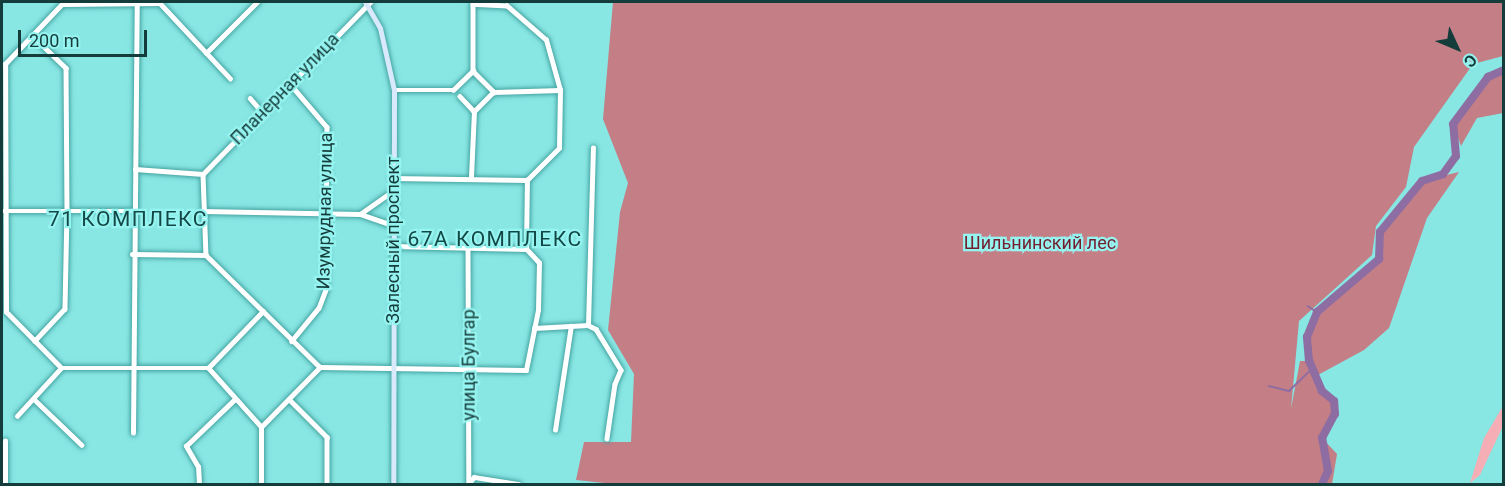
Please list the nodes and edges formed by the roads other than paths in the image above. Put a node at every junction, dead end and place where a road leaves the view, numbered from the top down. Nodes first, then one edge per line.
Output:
1 (161, 2) edge
2 (257, 2) edge
3 (367, 2) edge
4 (61, 3) edge
5 (471, 3) edge
6 (137, 4) junction
7 (33, 36) junction
8 (206, 53) junction
9 (3, 62) edge
10 (473, 70) junction
11 (230, 78) dead end
12 (291, 85) junction
13 (394, 90) junction
14 (560, 90) junction
15 (494, 92) junction
16 (460, 97) dead end
17 (250, 98) dead end
18 (263, 112) junction
19 (474, 112) junction
20 (593, 148) dead end
21 (135, 169) junction
22 (203, 174) junction
23 (471, 177) junction
24 (392, 178) junction
25 (527, 180) junction
26 (392, 192) junction
27 (4, 211) edge
28 (134, 211) junction
29 (203, 211) junction
30 (68, 212) junction
31 (326, 214) junction
32 (360, 214) junction
33 (392, 225) junction
34 (392, 246) junction
35 (468, 246) junction
36 (526, 249) junction
37 (132, 254) junction
38 (206, 255) junction
39 (263, 311) junction
40 (4, 314) edge
41 (588, 325) junction
42 (571, 326) junction
43 (534, 328) junction
44 (35, 341) junction
45 (292, 341) junction
46 (320, 367) junction
47 (134, 368) junction
48 (61, 369) junction
49 (208, 369) junction
50 (393, 370) junction
51 (470, 370) junction
52 (34, 399) junction
53 (289, 399) junction
54 (234, 400) junction
55 (17, 416) dead end
56 (261, 427) junction
57 (555, 430) dead end
58 (133, 433) dead end
59 (607, 438) dead end
60 (5, 441) dead end
61 (82, 446) dead end
62 (502, 483) edge
63 (5, 484) edge
64 (199, 484) edge
65 (261, 484) edge
66 (327, 484) edge
67 (393, 484) edge
68 (468, 484) edge
69 (518, 484) edge

1 - 6 street
1 - 8 street
2 - 8 street
3 - 12 street, Планерная улица
3 - 13 main road, Залесный проспект
4 - 6 street
4 - 7 street
5 - 10 street
5 - 14 street
6 - 21 street
7 - 9 street
7 - 30 street
8 - 11 street
9 - 27 street
10 - 13 street
10 - 15 street
12 - 18 street, Планерная улица
12 - 31 street, Изумрудная улица
13 - 24 main road, Залесный проспект
14 - 15 street
14 - 25 street
15 - 19 street
16 - 19 street
17 - 18 street
18 - 22 street, Планерная улица
19 - 23 street
20 - 41 street
21 - 22 street
21 - 28 street
22 - 29 street
23 - 24 street
23 - 25 street
24 - 26 main road, Залесный проспект
25 - 36 street
26 - 32 street
26 - 33 main road, Залесный проспект
27 - 30 street
27 - 40 street
28 - 30 street
28 - 37 street
29 - 31 street
29 - 38 street
30 - 44 street
31 - 32 street
31 - 45 street, Изумрудная улица
32 - 33 street
33 - 34 main road, Залесный проспект
34 - 35 street
34 - 50 main road, Залесный проспект
35 - 36 street
35 - 51 street, улица Булгар
36 - 43 street
37 - 38 street
37 - 47 street
38 - 39 street
39 - 45 street
39 - 49 street
40 - 44 street
41 - 42 street
41 - 59 street
42 - 43 street
42 - 57 street
43 - 51 street
44 - 48 street
45 - 46 street
46 - 50 street
46 - 53 street
47 - 48 street
47 - 49 street
47 - 58 street
48 - 52 street
49 - 54 street
50 - 51 street
50 - 67 main road, Залесный проспект
51 - 68 street, улица Булгар
52 - 55 street
52 - 61 street
53 - 56 street
53 - 66 street
54 - 56 street
54 - 64 street
56 - 65 street
60 - 63 street
62 - 68 street
62 - 69 street

